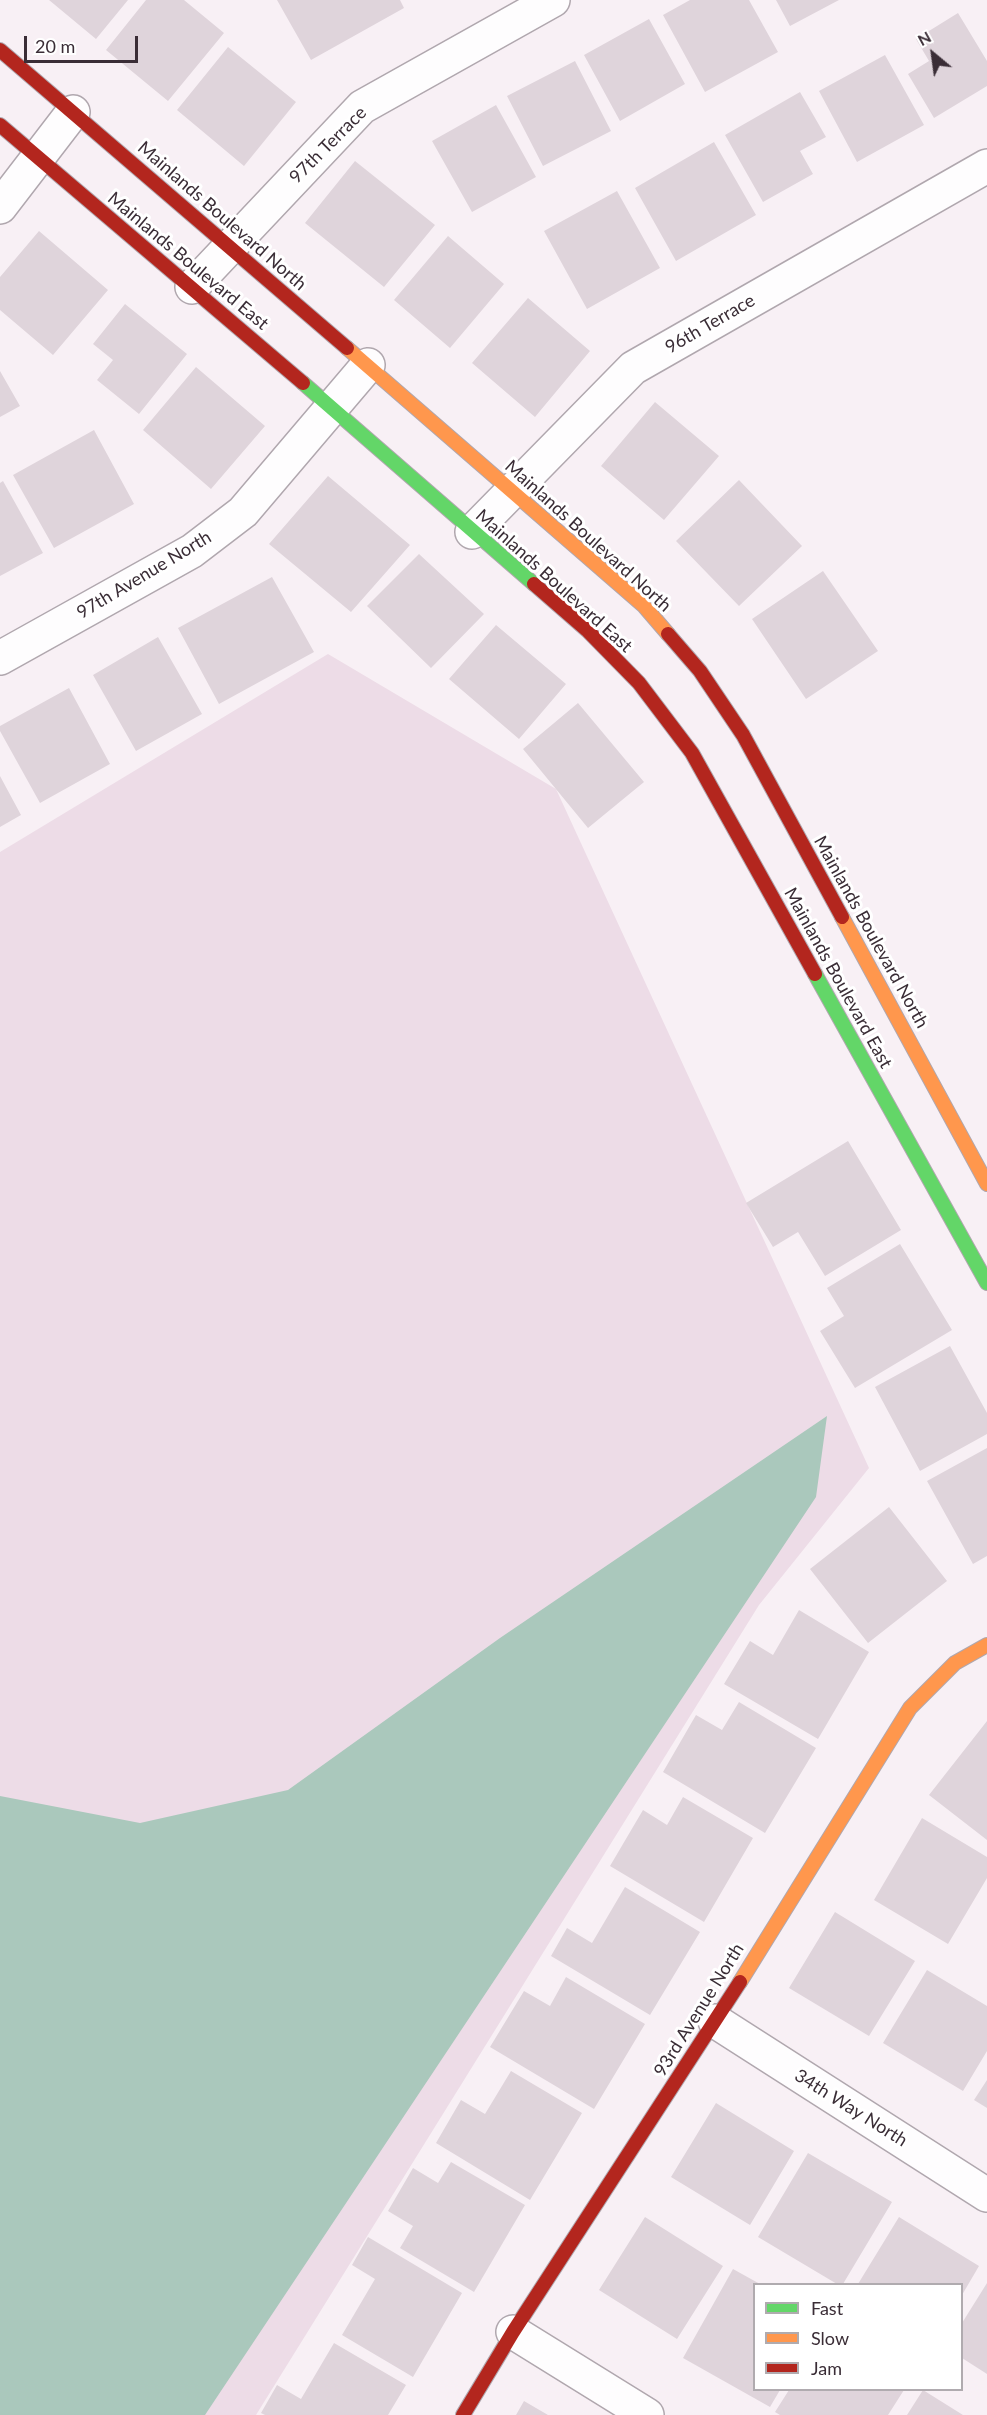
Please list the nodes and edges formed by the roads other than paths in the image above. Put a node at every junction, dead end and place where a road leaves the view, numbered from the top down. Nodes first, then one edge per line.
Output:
1 (553, 0) edge
2 (0, 50) edge
3 (73, 112) junction
4 (0, 125) edge
5 (39, 158) junction
6 (987, 166) edge
7 (0, 207) edge
8 (231, 246) junction
9 (192, 287) junction
10 (368, 365) junction
11 (330, 408) junction
12 (513, 491) junction
13 (472, 532) junction
14 (0, 658) edge
15 (987, 1184) edge
16 (987, 1283) edge
17 (987, 1645) edge
18 (715, 2021) junction
19 (987, 2194) edge
20 (513, 2332) junction
21 (463, 2415) edge
22 (648, 2415) edge

1 - 8 street, 97th Terrace
2 - 3 street, Mainlands Boulevard North
3 - 5 street
3 - 8 street, Mainlands Boulevard North
4 - 5 street, Mainlands Boulevard East
5 - 7 street
5 - 9 street, Mainlands Boulevard East
6 - 12 street, 96th Terrace
8 - 9 street, 97th Terrace
8 - 10 street, Mainlands Boulevard North
9 - 11 street, Mainlands Boulevard East
10 - 11 street, 97th Avenue North
10 - 12 street, Mainlands Boulevard North
11 - 13 street, Mainlands Boulevard East
11 - 14 street, 97th Avenue North
12 - 13 street, 96th Terrace
12 - 15 street, Mainlands Boulevard North
13 - 16 street, Mainlands Boulevard East
17 - 18 street, 93rd Avenue North
18 - 19 street, 34th Way North
18 - 20 street, 93rd Avenue North
20 - 21 street, 93rd Avenue North
20 - 22 street

